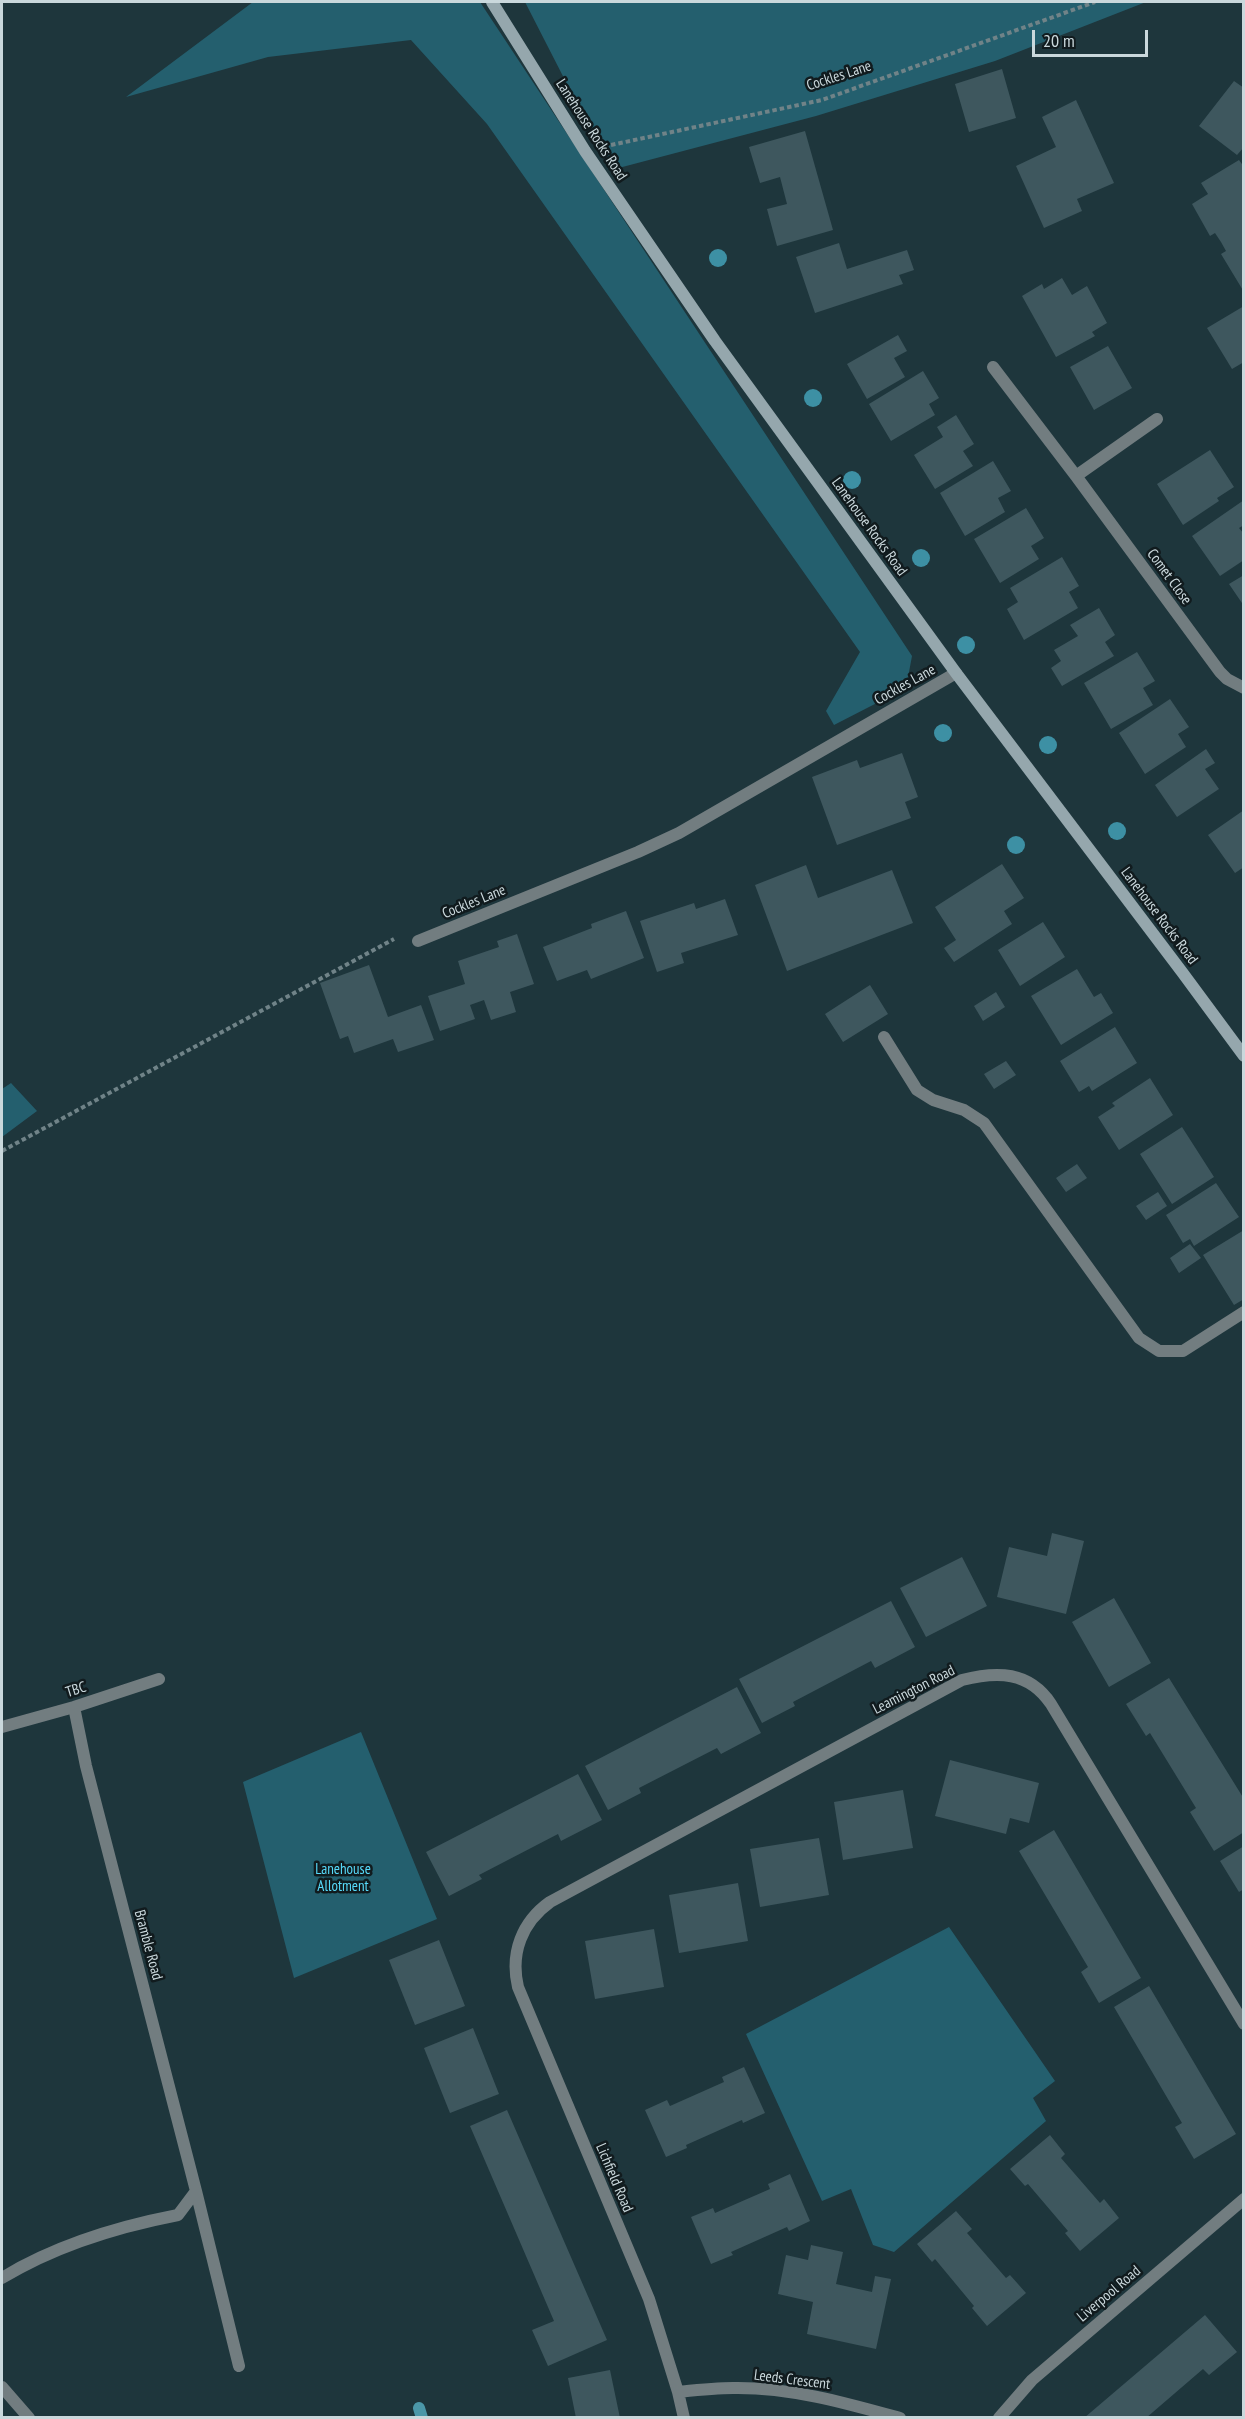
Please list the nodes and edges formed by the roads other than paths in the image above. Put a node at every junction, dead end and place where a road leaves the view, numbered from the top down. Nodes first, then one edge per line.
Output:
1 (492, 2) edge
2 (993, 367) dead end
3 (1157, 419) dead end
4 (1076, 476) junction
5 (956, 673) junction
6 (1244, 688) edge
7 (418, 941) road end
8 (884, 1037) dead end
9 (1244, 1056) edge
10 (1244, 1312) edge
11 (159, 1679) dead end
12 (74, 1707) junction
13 (2, 1727) edge
14 (516, 1952) joint
15 (1244, 2024) edge
16 (195, 2191) junction
17 (1244, 2199) edge
18 (2, 2278) edge
19 (239, 2366) dead end
20 (2, 2388) edge
21 (678, 2392) junction
22 (29, 2418) edge
23 (684, 2418) edge
24 (900, 2418) edge
25 (999, 2418) edge

1 - 5 main road, Lanehouse Rocks Road
2 - 4 street, Comet Close
3 - 4 street
4 - 6 street, Comet Close
5 - 7 street, Cockles Lane
5 - 9 main road, Lanehouse Rocks Road
8 - 10 street
11 - 12 street, TBC
12 - 13 street, TBC
12 - 16 street, Bramble Road
14 - 15 street, Leamington Road
14 - 21 street, Lichfield Road
16 - 18 street
16 - 19 street, Bramble Road
17 - 25 street, Liverpool Road
20 - 22 street
21 - 23 street, Lichfield Road
21 - 24 street, Leeds Crescent

